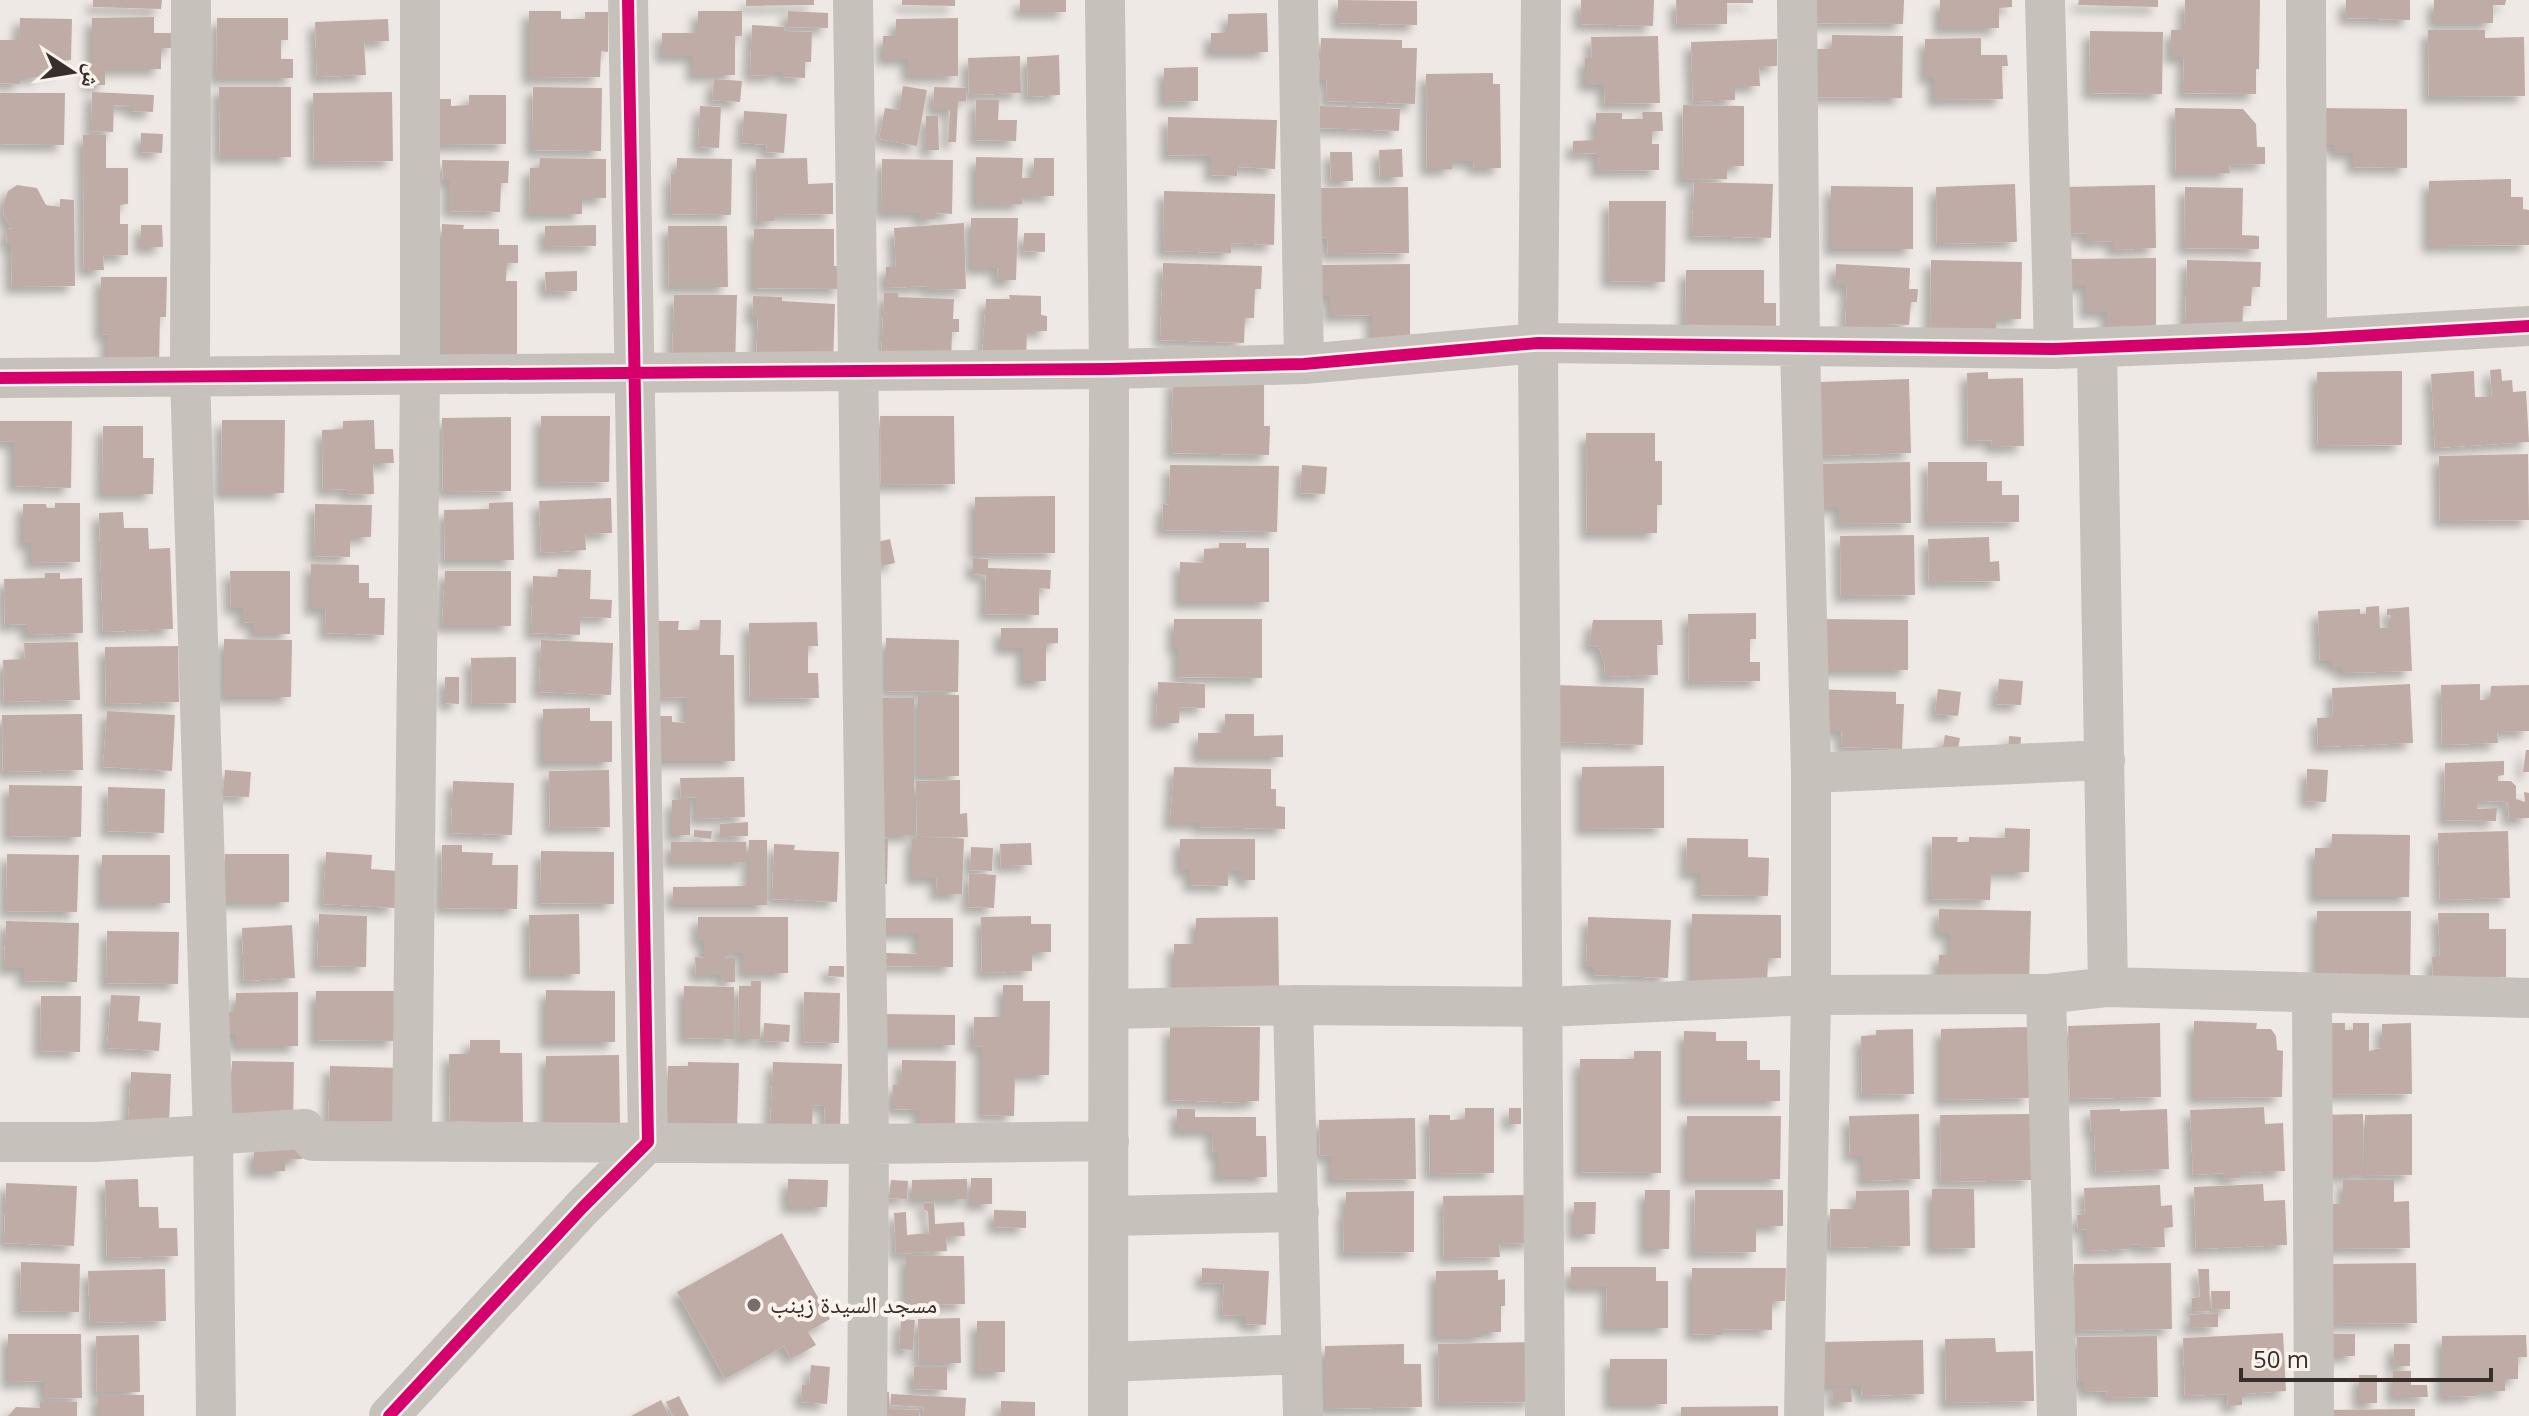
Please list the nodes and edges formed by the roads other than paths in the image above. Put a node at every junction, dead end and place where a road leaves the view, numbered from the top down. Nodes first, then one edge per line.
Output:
1 (191, 0) edge
2 (420, 0) edge
3 (628, 0) edge
4 (853, 0) edge
5 (1105, 0) edge
6 (1298, 0) edge
7 (1541, 0) edge
8 (1797, 0) edge
9 (2045, 0) edge
10 (2306, 0) edge
11 (2529, 326) edge
12 (2307, 339) junction
13 (1538, 343) junction
14 (1800, 348) junction
15 (2097, 348) junction
16 (2054, 349) junction
17 (1304, 364) junction
18 (1109, 369) junction
19 (857, 371) junction
20 (420, 374) junction
21 (636, 374) junction
22 (190, 375) junction
23 (0, 378) edge
24 (2105, 760) junction
25 (1811, 773) junction
26 (2108, 987) junction
27 (2312, 992) junction
28 (2046, 994) junction
29 (1811, 995) junction
30 (2529, 998) edge
31 (1293, 1005) junction
32 (1545, 1007) junction
33 (1110, 1009) junction
34 (213, 1137) junction
35 (412, 1141) junction
36 (1109, 1141) junction
37 (0, 1142) edge
38 (648, 1142) junction
39 (869, 1144) junction
40 (1299, 1212) junction
41 (1109, 1216) junction
42 (1300, 1354) junction
43 (1108, 1362) junction
44 (216, 1416) edge
45 (389, 1416) edge
46 (867, 1416) edge
47 (1108, 1416) edge
48 (1303, 1416) edge
49 (1545, 1416) edge
50 (1804, 1416) edge
51 (2057, 1416) edge
52 (2314, 1416) edge

1 - 22 street
2 - 20 street
3 - 21 street
4 - 19 street
5 - 18 street
6 - 17 street
7 - 13 street
8 - 14 street
9 - 16 street
10 - 12 street
11 - 12 street
12 - 15 street
13 - 14 street
13 - 17 street
13 - 32 street
14 - 16 street
14 - 25 street
15 - 16 street
15 - 24 street
17 - 18 street
18 - 19 street
18 - 33 street
19 - 21 street
19 - 39 street
20 - 21 street
20 - 22 street
20 - 35 street
21 - 38 street
22 - 23 street
22 - 34 street
24 - 25 street
24 - 26 street
25 - 29 street
26 - 27 street
26 - 28 street
27 - 30 street
27 - 52 street
28 - 29 street
28 - 51 street
29 - 32 street
29 - 50 street
31 - 32 street
31 - 33 street
31 - 40 street
32 - 49 street
33 - 36 street
34 - 35 street
34 - 37 street
34 - 44 street
35 - 38 street
36 - 39 street
36 - 41 street
38 - 39 street
38 - 45 street
39 - 46 street
40 - 41 street
40 - 42 street
41 - 43 street
42 - 43 street
42 - 48 street
43 - 47 street

